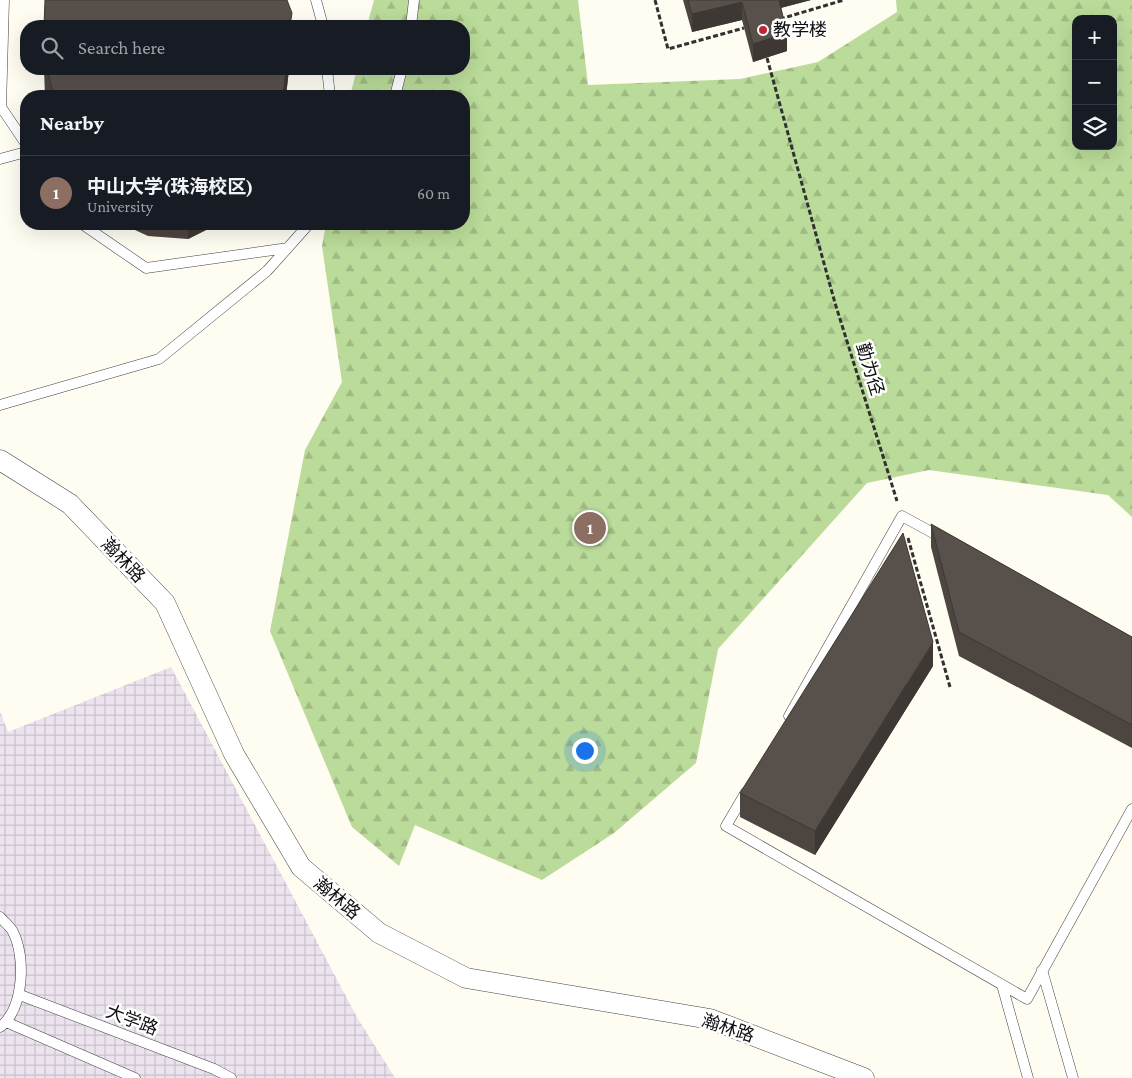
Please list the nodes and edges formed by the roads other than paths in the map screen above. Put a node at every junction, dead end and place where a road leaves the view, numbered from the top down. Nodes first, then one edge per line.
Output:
1 (4, 0) edge
2 (316, 0) edge
3 (414, 0) edge
4 (321, 20) edge
5 (412, 20) edge
6 (328, 75) edge
7 (400, 75) edge
8 (329, 90) edge
9 (397, 90) edge
10 (20, 135) edge
11 (20, 154) edge
12 (0, 159) edge
13 (91, 230) edge
14 (302, 230) edge
15 (288, 248) junction
16 (0, 405) edge
17 (0, 460) edge
18 (953, 544) edge
19 (785, 723) edge
20 (751, 783) edge
21 (1132, 809) edge
22 (0, 917) edge
23 (1042, 970) junction
24 (1002, 985) junction
25 (20, 995) junction
26 (3, 1025) edge
27 (135, 1078) edge
28 (230, 1078) edge
29 (864, 1078) edge
30 (1028, 1078) edge
31 (1073, 1078) edge

1 - 10 lane
2 - 4 lane
3 - 5 lane
6 - 8 lane
7 - 9 lane
11 - 12 lane
13 - 15 lane
14 - 15 lane
15 - 16 lane
17 - 29 street, 瀚林路
18 - 19 lane
20 - 24 lane
21 - 23 lane
22 - 25 lane
23 - 24 lane
23 - 31 lane
24 - 30 lane
25 - 26 lane
25 - 28 lane, 大学路
26 - 27 lane

